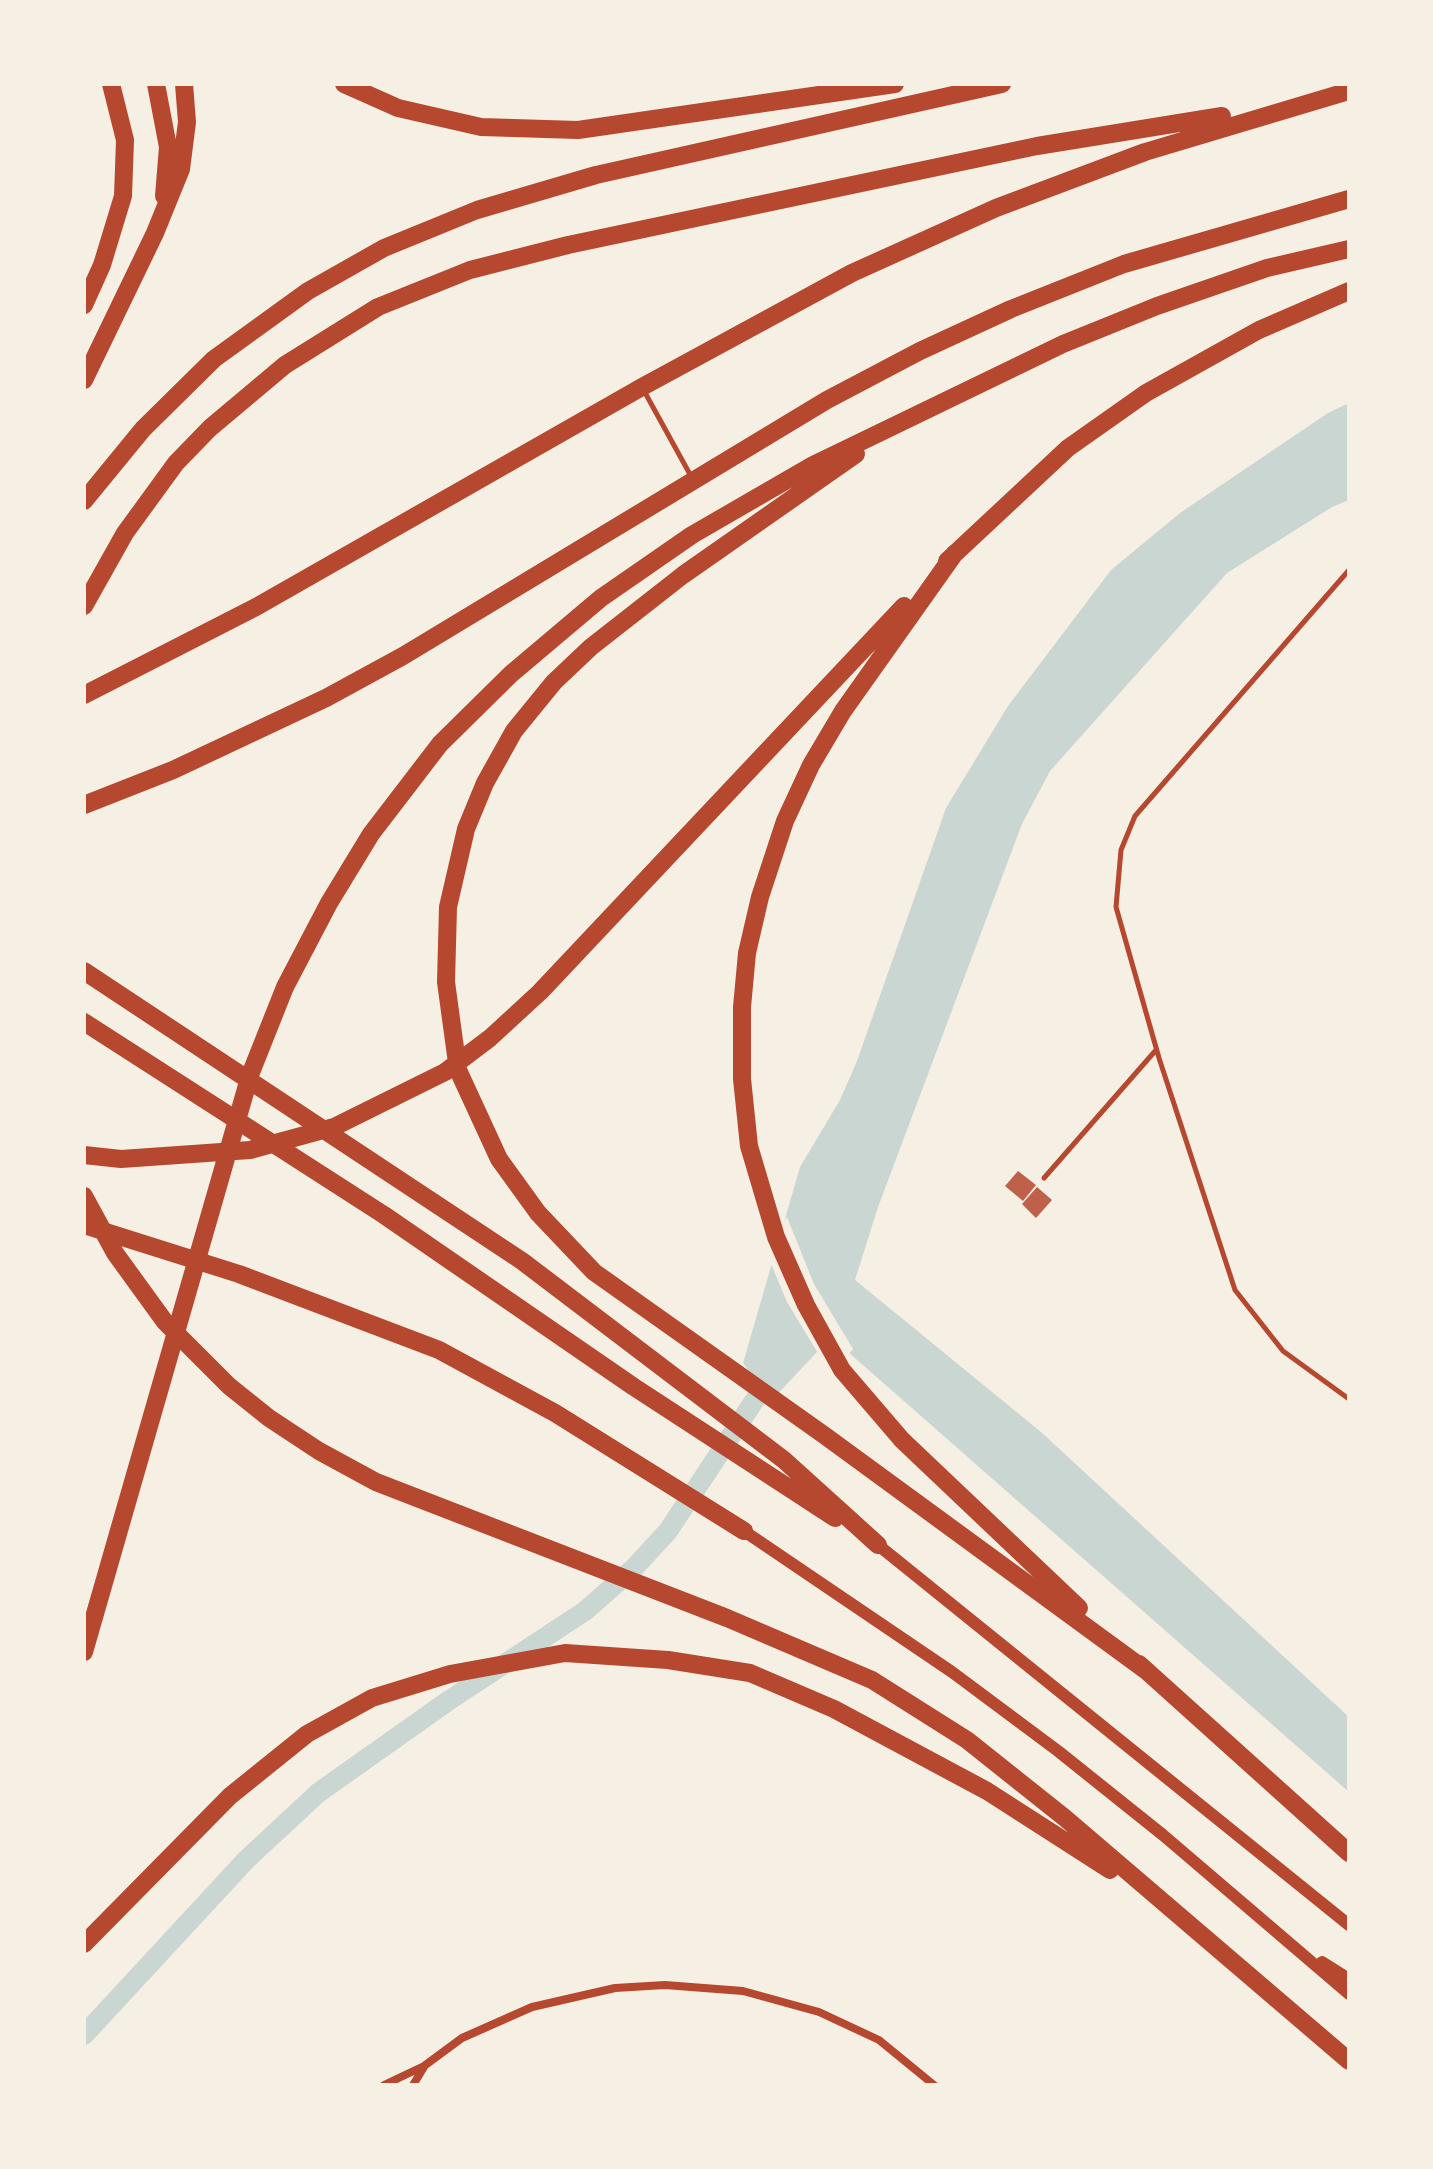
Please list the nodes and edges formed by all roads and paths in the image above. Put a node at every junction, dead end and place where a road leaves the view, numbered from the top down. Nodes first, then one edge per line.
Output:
1 (111, 84) edge
2 (156, 84) edge
3 (184, 84) edge
4 (344, 84) edge
5 (895, 84) edge
6 (1002, 84) edge
7 (1349, 91) edge
8 (1311, 100) junction
9 (1349, 199) edge
10 (155, 233) junction
11 (1349, 249) edge
12 (1349, 291) edge
13 (84, 305) edge
14 (84, 380) edge
15 (642, 387) junction
16 (933, 405) junction
17 (693, 479) junction
18 (84, 501) edge
19 (955, 553) junction
20 (1349, 570) edge
21 (84, 606) edge
22 (84, 695) edge
23 (84, 805) edge
24 (84, 971) edge
25 (84, 1022) edge
26 (1157, 1050) junction
27 (84, 1155) edge
28 (1044, 1178) dead end
29 (84, 1196) edge
30 (84, 1225) edge
31 (1349, 1399) edge
32 (744, 1531) joint
33 (878, 1545) junction
34 (84, 1652) edge
35 (1148, 1672) junction
36 (1349, 1853) edge
37 (1255, 1912) junction
38 (1349, 1925) edge
39 (1209, 1940) junction
40 (84, 1944) edge
41 (1349, 1979) edge
42 (1349, 1994) edge
43 (1349, 2061) edge
44 (424, 2066) junction
45 (384, 2085) edge
46 (413, 2085) edge
47 (934, 2085) edge

1 - 13 highway
2 - 10 highway
3 - 10 highway
4 - 5 highway
6 - 18 highway
7 - 8 highway
8 - 15 highway
8 - 21 highway
9 - 17 highway
10 - 14 highway
11 - 16 highway
12 - 19 highway
15 - 17 lane
15 - 22 highway
16 - 34 highway
16 - 35 highway
17 - 23 highway
19 - 27 highway
19 - 35 highway
20 - 26 lane
24 - 33 highway
25 - 33 highway
26 - 28 lane
26 - 31 lane
29 - 39 highway
30 - 32 highway
32 - 37 street
33 - 38 street
35 - 36 highway
37 - 41 street
37 - 42 street
39 - 40 highway
39 - 43 highway
44 - 45 street
44 - 46 street
44 - 47 street

